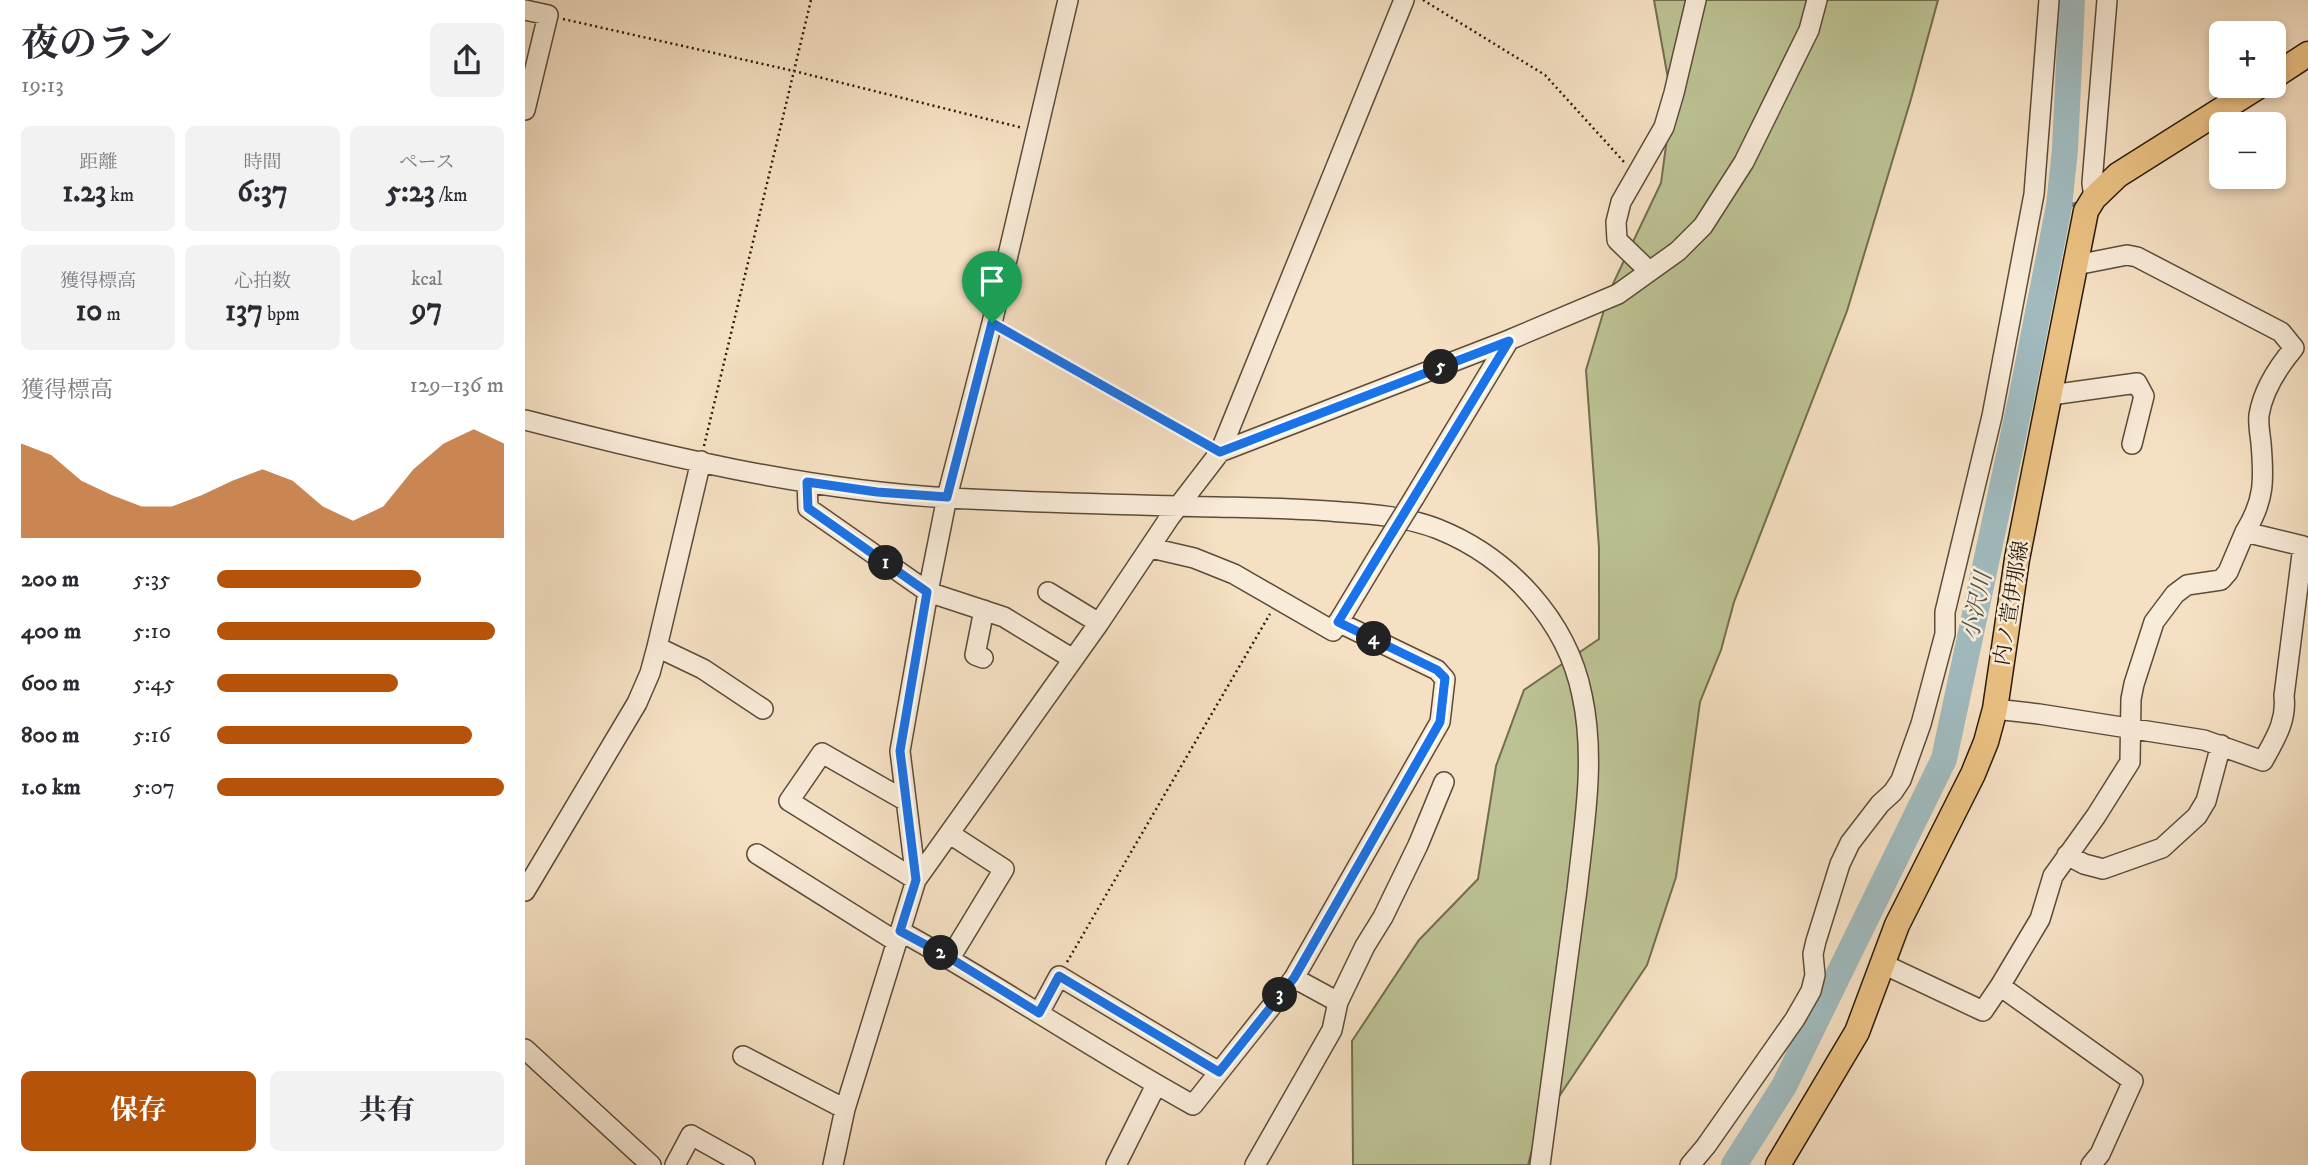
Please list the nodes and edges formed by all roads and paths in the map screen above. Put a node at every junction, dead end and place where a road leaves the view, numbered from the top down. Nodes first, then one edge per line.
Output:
1 (811, 0) edge
2 (1068, 0) edge
3 (1404, 0) edge
4 (1423, 0) edge
5 (1696, 0) edge
6 (1817, 0) edge
7 (2049, 0) edge
8 (2107, 0) edge
9 (525, 10) edge
10 (548, 15) junction
11 (2308, 54) edge
12 (2286, 68) edge
13 (794, 71) junction
14 (2240, 98) edge
15 (525, 110) edge
16 (1036, 132) junction
17 (1637, 176) junction
18 (2094, 198) junction
19 (2076, 265) junction
20 (1649, 271) junction
21 (992, 323) junction
22 (1509, 341) junction
23 (2051, 395) junction
24 (525, 419) edge
25 (2131, 444) dead end
26 (1220, 452) junction
27 (701, 461) junction
28 (807, 482) junction
29 (947, 497) junction
30 (1178, 506) junction
31 (2245, 532) junction
32 (1151, 548) junction
33 (927, 592) junction
34 (1048, 592) dead end
35 (1279, 599) junction
36 (984, 610) junction
37 (1338, 622) junction
38 (1099, 623) junction
39 (657, 648) junction
40 (983, 658) dead end
41 (1073, 659) junction
42 (763, 709) dead end
43 (1995, 709) junction
44 (2131, 729) junction
45 (2221, 745) junction
46 (1444, 782) dead end
47 (906, 801) junction
48 (950, 834) junction
49 (757, 854) dead end
50 (2067, 855) junction
51 (916, 880) junction
52 (525, 891) edge
53 (898, 936) junction
54 (950, 958) junction
55 (1883, 964) junction
56 (1059, 976) junction
57 (1294, 978) junction
58 (2000, 986) junction
59 (1338, 1002) junction
60 (1039, 1013) junction
61 (525, 1049) edge
62 (743, 1056) dead end
63 (1219, 1072) junction
64 (1156, 1085) junction
65 (845, 1109) junction
66 (651, 1165) edge
67 (675, 1165) edge
68 (745, 1165) edge
69 (833, 1165) edge
70 (1116, 1165) edge
71 (1255, 1165) edge
72 (1540, 1165) edge
73 (1690, 1165) edge
74 (1779, 1165) edge
75 (2091, 1165) edge

1 - 13 path
2 - 16 street
3 - 26 street
4 - 17 path
5 - 17 street
6 - 20 street
7 - 73 street
8 - 18 street
9 - 10 street
10 - 13 path
10 - 15 street
11 - 12 main road
13 - 16 path
13 - 27 path
14 - 18 main road, 内ノ萱伊那線
16 - 21 street
17 - 20 street
18 - 19 main road, 内ノ萱伊那線
19 - 23 main road, 内ノ萱伊那線
19 - 31 street
20 - 22 street
21 - 26 path
21 - 29 street
22 - 26 street
22 - 37 street, bridge
23 - 25 street
23 - 43 main road, 内ノ萱伊那線
24 - 27 street
26 - 30 street
27 - 28 street
27 - 39 street
28 - 29 street
28 - 33 street
29 - 30 street
29 - 33 street
30 - 32 street
30 - 72 street
31 - 44 street
31 - 45 street
32 - 35 street
32 - 38 street
33 - 36 street
33 - 47 street
34 - 38 street
35 - 37 street
35 - 56 path
36 - 40 street
36 - 41 street
37 - 57 street
38 - 41 street
39 - 42 street
39 - 52 street
41 - 48 street
43 - 44 street
43 - 55 main road, 内ノ萱伊那線
44 - 45 street
44 - 50 street
45 - 50 street
46 - 59 street
47 - 51 street
47 - 51 street
48 - 51 street
48 - 54 street
49 - 53 street
50 - 58 street
51 - 53 street
53 - 54 street
53 - 65 street
54 - 60 street
55 - 58 street
55 - 74 main road, 内ノ萱伊那線
56 - 60 street
56 - 63 street
57 - 59 street
57 - 63 street
58 - 75 street
59 - 71 street
60 - 64 street
61 - 66 street
62 - 65 street
63 - 64 street
64 - 70 street
65 - 69 street
67 - 68 street

